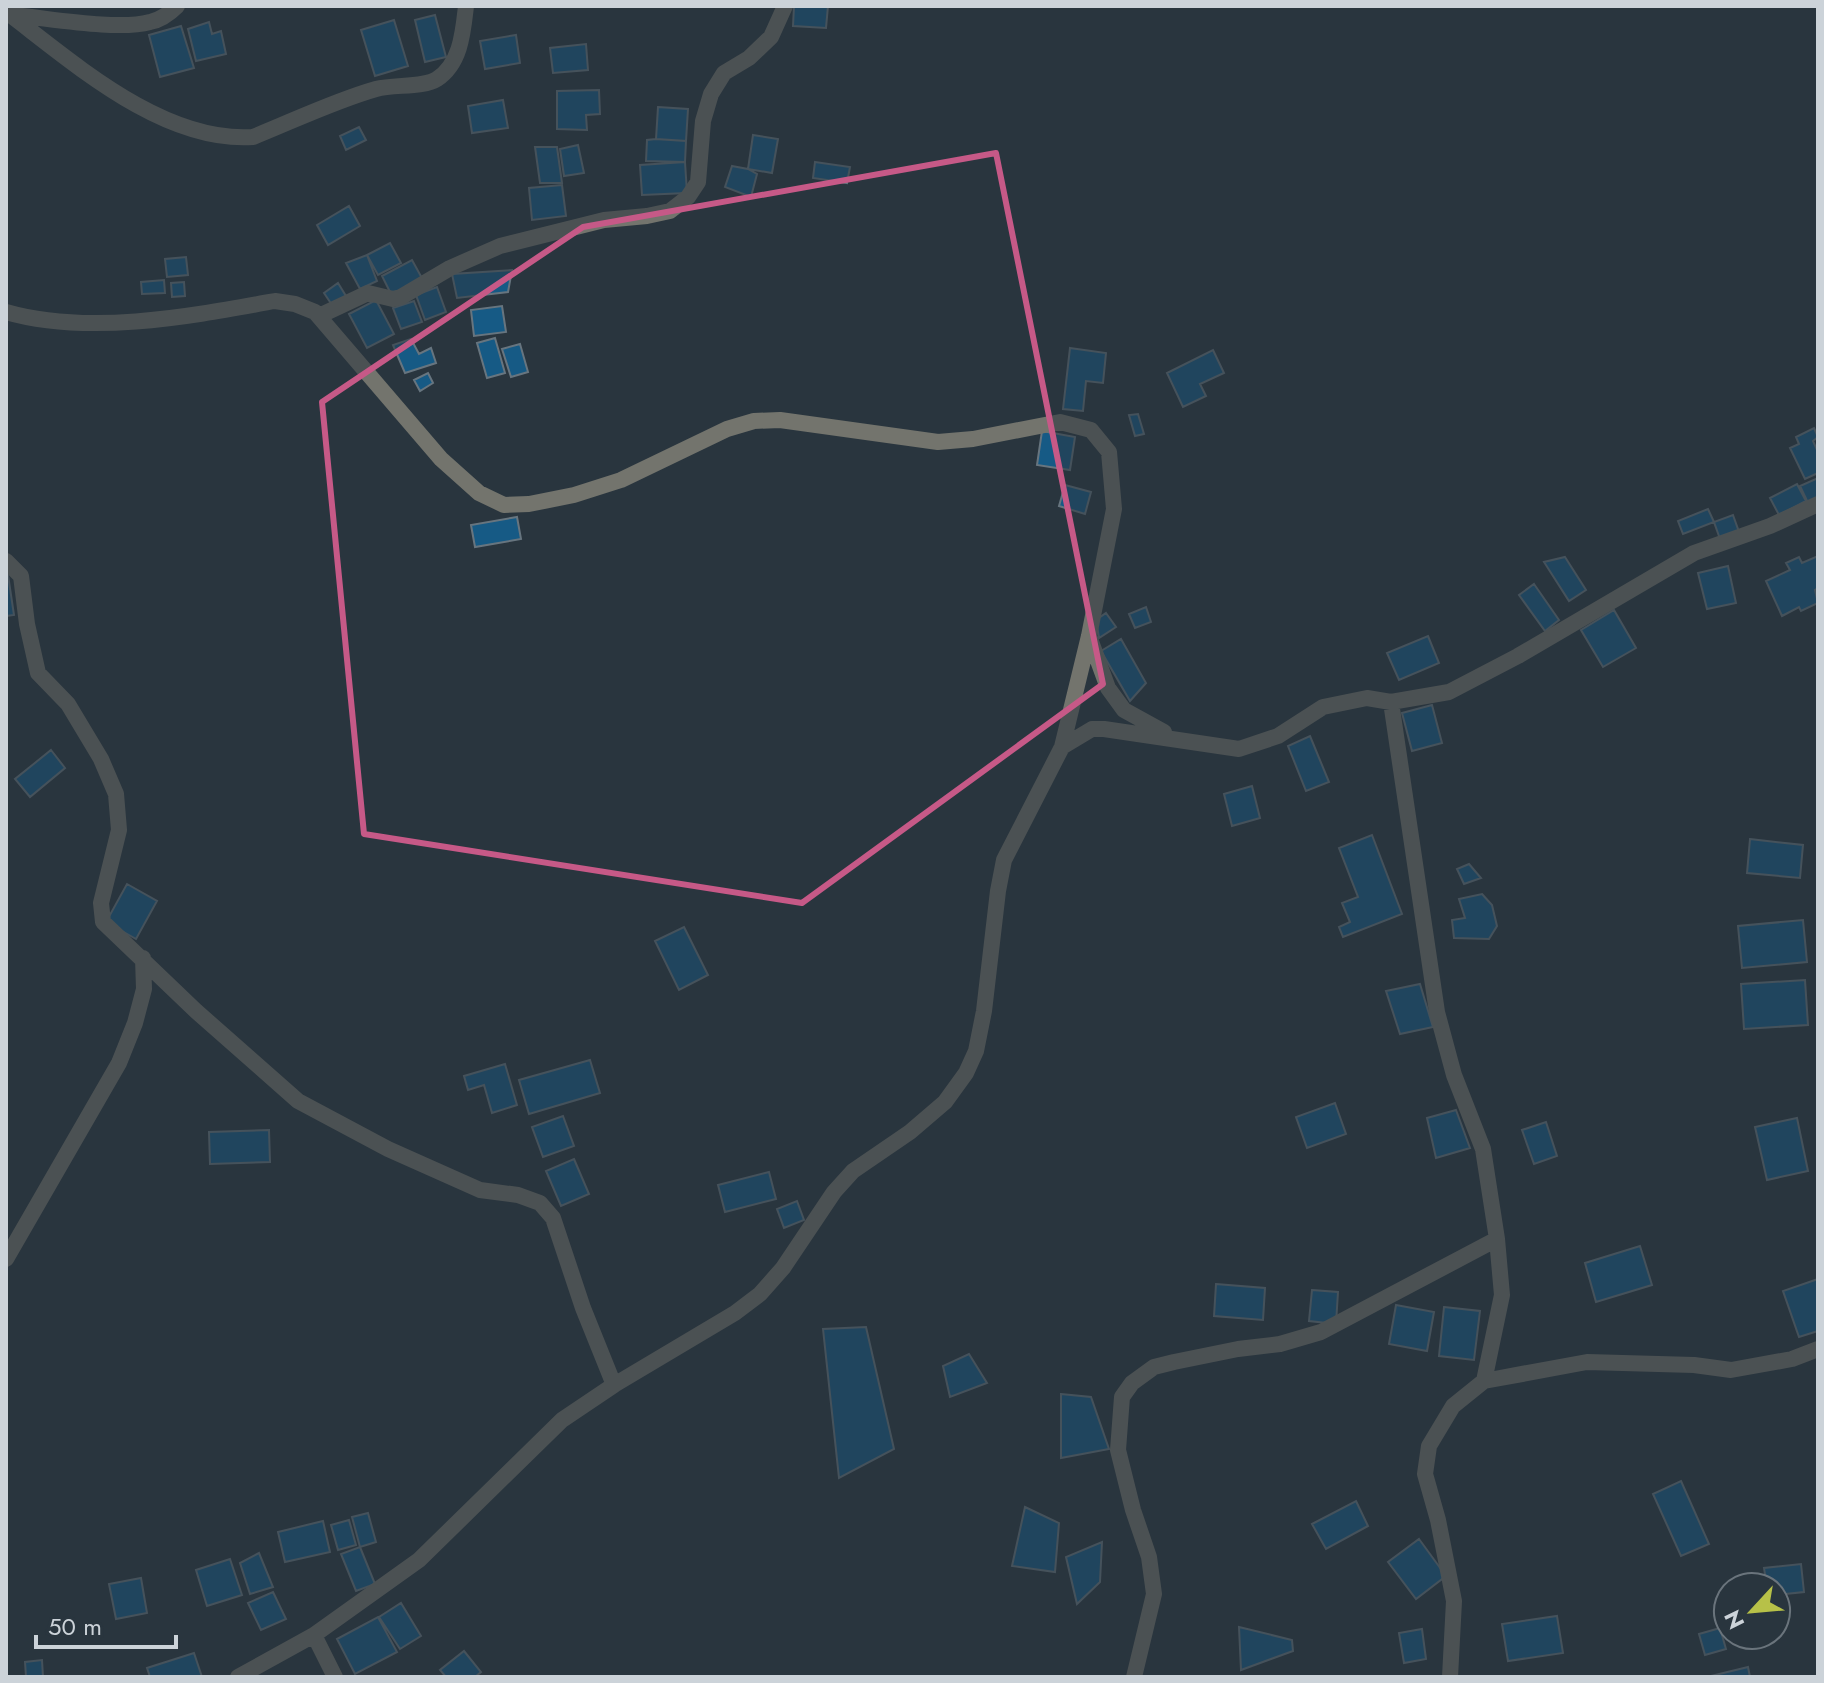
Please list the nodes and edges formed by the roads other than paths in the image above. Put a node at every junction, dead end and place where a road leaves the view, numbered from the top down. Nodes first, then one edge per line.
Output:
1 (177, 6) edge
2 (466, 6) edge
3 (785, 6) edge
4 (7, 14) edge
5 (6, 312) edge
6 (319, 316) junction
7 (1818, 504) edge
8 (6, 561) edge
9 (1089, 636) junction
10 (1391, 702) junction
11 (1180, 740) junction
12 (1062, 747) junction
13 (143, 958) junction
14 (1497, 1239) junction
15 (6, 1259) edge
16 (1818, 1349) edge
17 (1484, 1381) junction
18 (614, 1385) junction
19 (314, 1635) junction
20 (238, 1677) edge
21 (335, 1677) edge
22 (1134, 1677) edge
23 (1450, 1677) edge

1 - 4 street
2 - 4 street
3 - 6 street
5 - 6 street
6 - 9 street
7 - 10 street
8 - 13 street
9 - 11 street
9 - 12 street
10 - 11 street
10 - 14 street
11 - 12 street
12 - 18 street
13 - 15 street
13 - 18 street
14 - 17 street
14 - 22 street
16 - 17 street
17 - 23 street
18 - 19 street
19 - 20 street
19 - 21 street

